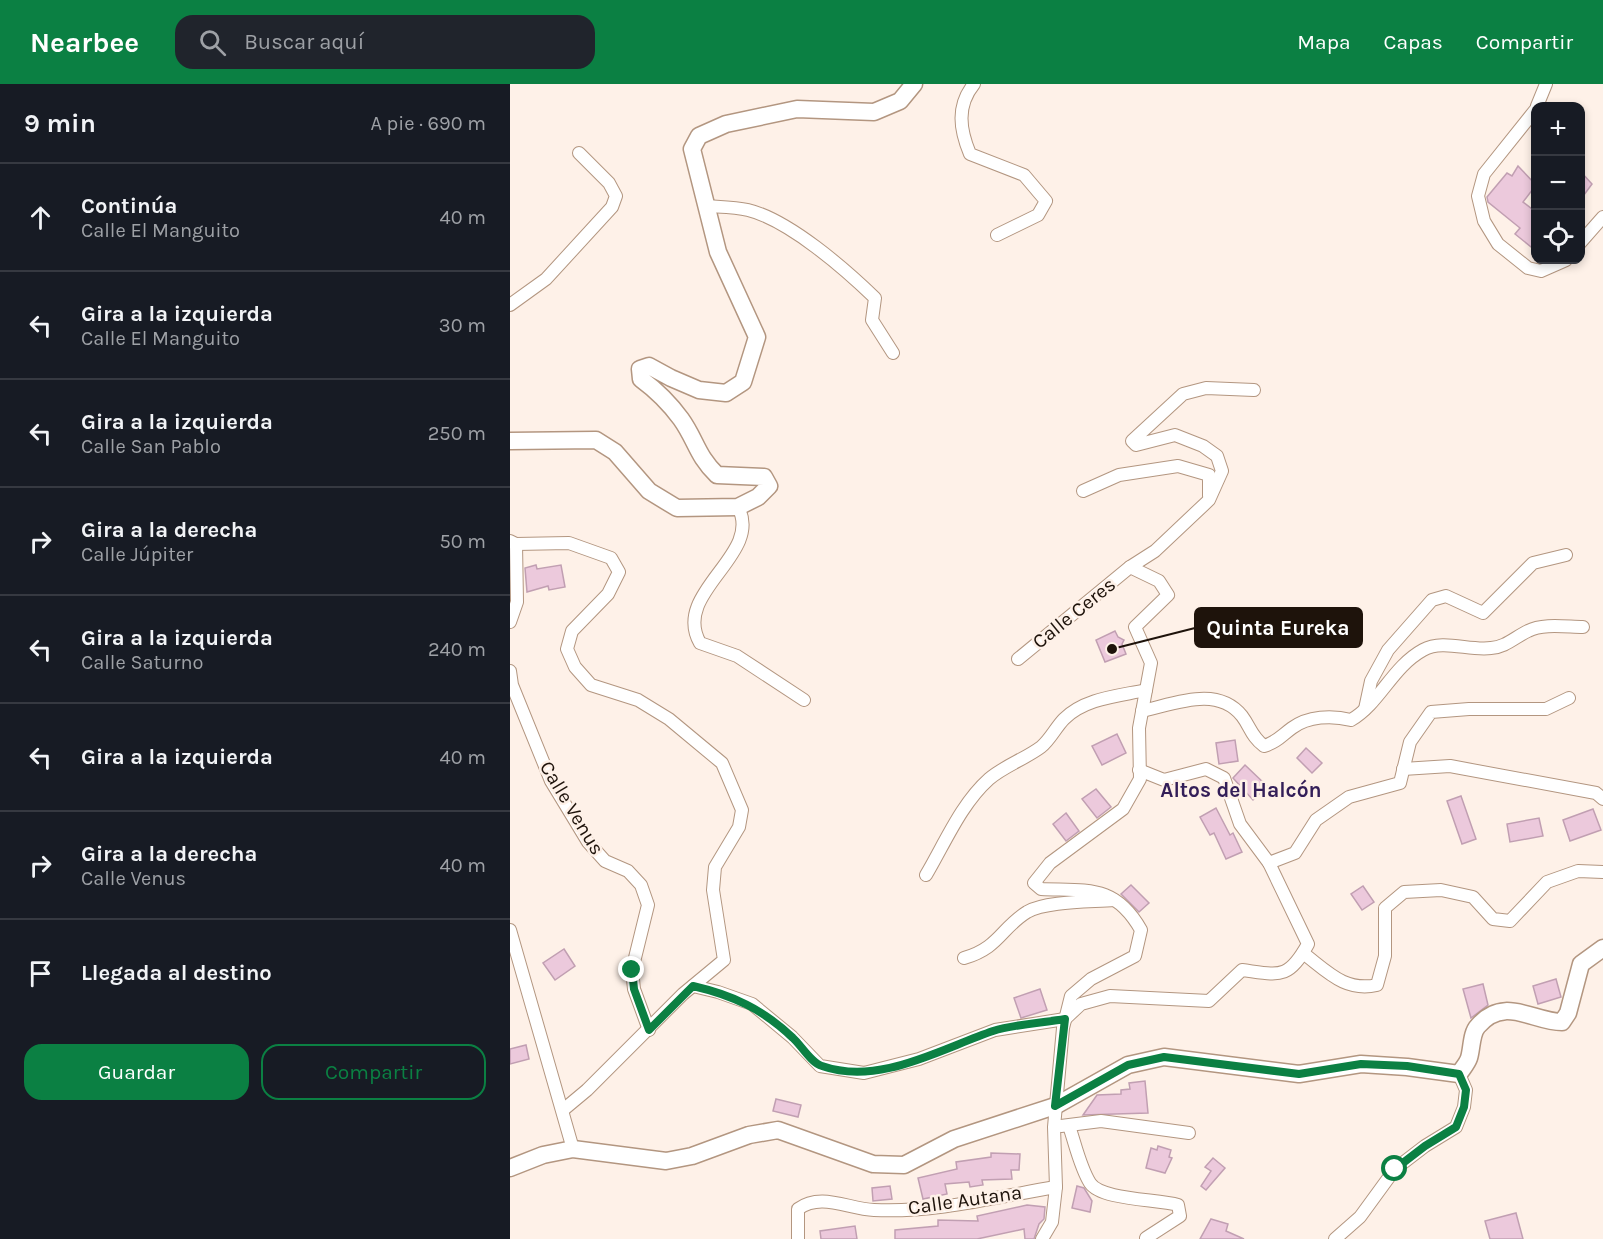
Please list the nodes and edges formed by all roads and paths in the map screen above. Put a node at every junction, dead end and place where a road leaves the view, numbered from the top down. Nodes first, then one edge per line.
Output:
1 (914, 84) edge
2 (974, 84) edge
3 (1546, 84) edge
4 (1538, 102) edge
5 (1531, 114) edge
6 (579, 153) dead end
7 (706, 206) junction
8 (1603, 217) edge
9 (997, 235) dead end
10 (1585, 238) edge
11 (1557, 264) edge
12 (510, 306) edge
13 (893, 353) dead end
14 (1254, 390) dead end
15 (510, 441) edge
16 (1083, 491) dead end
17 (1209, 500) junction
18 (738, 507) junction
19 (513, 543) edge
20 (1566, 555) dead end
21 (1131, 567) junction
22 (510, 622) edge
23 (1583, 627) dead end
24 (1018, 659) dead end
25 (510, 671) edge
26 (1146, 690) junction
27 (1569, 698) dead end
28 (804, 700) dead end
29 (1142, 711) junction
30 (1364, 713) junction
31 (1403, 769) junction
32 (1139, 770) junction
33 (1603, 799) edge
34 (1269, 863) junction
35 (1603, 872) edge
36 (926, 875) dead end
37 (1114, 900) junction
38 (510, 930) edge
39 (1603, 948) edge
40 (1303, 953) junction
41 (964, 958) dead end
42 (693, 986) junction
43 (1065, 1019) junction
44 (649, 1030) junction
45 (1459, 1074) junction
46 (1055, 1106) junction
47 (563, 1110) junction
48 (1054, 1126) junction
49 (1069, 1126) junction
50 (1189, 1133) dead end
51 (573, 1149) junction
52 (510, 1168) edge
53 (1056, 1187) junction
54 (1146, 1238) edge
55 (798, 1239) edge
56 (1042, 1239) edge
57 (1335, 1239) edge

1 - 7 street
2 - 9 street
3 - 4 street
5 - 11 street
6 - 12 street
7 - 13 street
7 - 18 street
8 - 10 street
14 - 17 street
15 - 18 street
16 - 17 street
17 - 21 street, Calle Ceres
18 - 28 street
19 - 22 street
19 - 42 street
20 - 30 street
21 - 24 street, Calle Ceres
21 - 26 street
23 - 30 street
25 - 44 street, Calle Venus
26 - 29 street
26 - 36 street
27 - 31 street
29 - 30 street
29 - 32 street
31 - 33 street
31 - 34 street
32 - 34 street
32 - 37 street
34 - 40 street
35 - 40 street
37 - 41 street
37 - 43 street
38 - 47 street
39 - 45 street
40 - 43 street
42 - 43 street
42 - 44 street
43 - 46 street
44 - 47 street
45 - 46 street
45 - 57 street
46 - 48 street
46 - 51 street
47 - 51 street
48 - 49 street
48 - 53 street
49 - 50 street
49 - 54 street
51 - 52 street
53 - 55 street, Calle Autana
53 - 56 street

